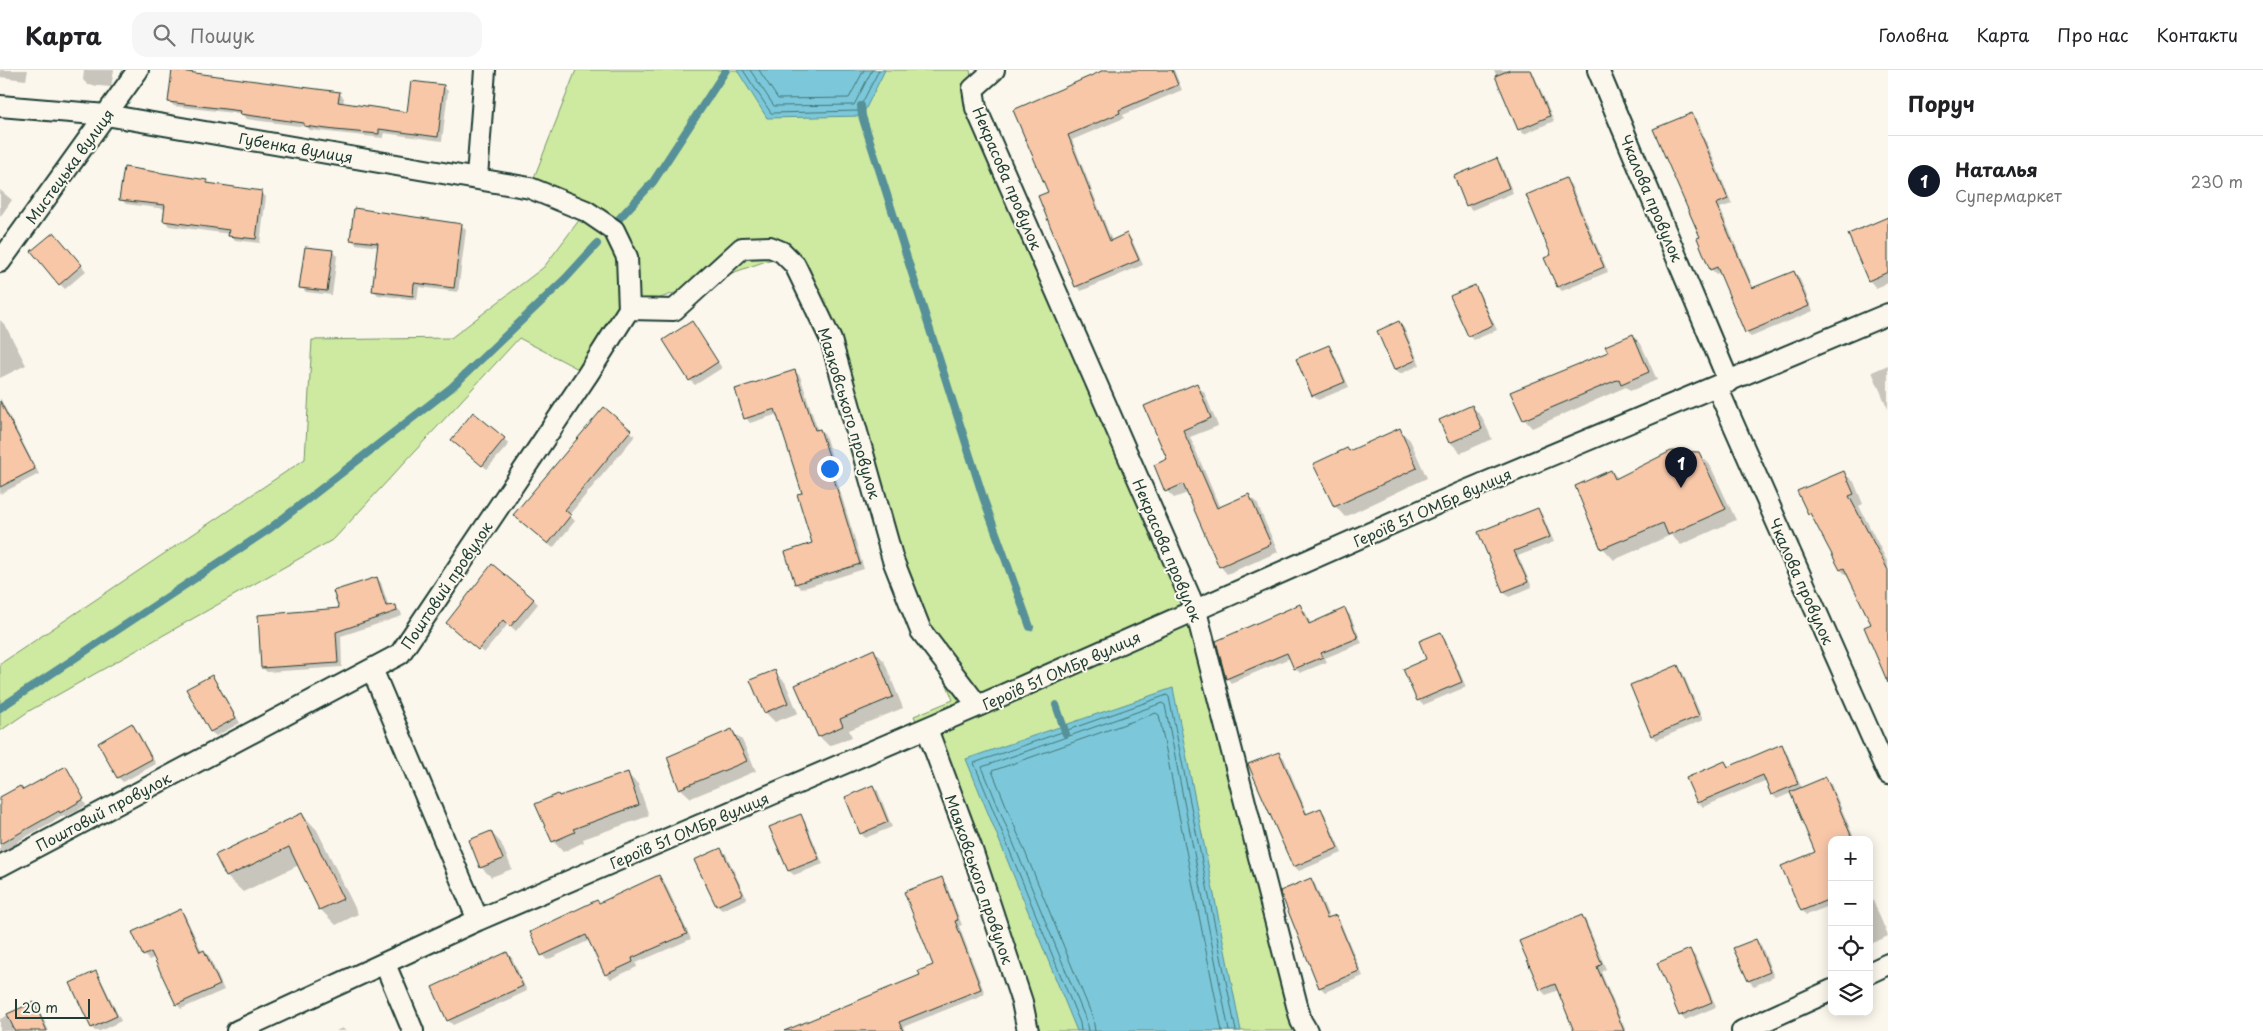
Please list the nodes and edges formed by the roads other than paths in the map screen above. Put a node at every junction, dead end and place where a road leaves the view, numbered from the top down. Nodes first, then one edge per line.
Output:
1 (138, 70) edge
2 (485, 70) edge
3 (994, 70) edge
4 (1598, 70) edge
5 (0, 106) edge
6 (106, 115) junction
7 (478, 177) junction
8 (0, 262) edge
9 (629, 309) junction
10 (1888, 314) edge
11 (1723, 385) junction
12 (1196, 611) junction
13 (372, 669) junction
14 (978, 706) junction
15 (928, 729) junction
16 (1888, 774) edge
17 (0, 866) edge
18 (478, 920) junction
19 (385, 964) junction
20 (1888, 964) edge
21 (1873, 971) edge
22 (1828, 992) edge
23 (237, 1031) edge
24 (413, 1031) edge
25 (1028, 1031) edge
26 (1307, 1031) edge
27 (1742, 1031) edge

1 - 6 street, Мистецька вулиця
2 - 7 street
3 - 12 street, Некрасова провулок
4 - 11 street, Чкалова провулок
5 - 6 street, Губенка вулиця
6 - 7 street, Губенка вулиця
6 - 8 street, Мистецька вулиця
7 - 9 street, Губенка вулиця
9 - 13 street, Поштовий провулок
9 - 14 street, Маяковського провулок
10 - 11 street, Героїв 51 ОМБр вулиця
11 - 12 street, Героїв 51 ОМБр вулиця
11 - 16 street, Чкалова провулок
12 - 14 street, Героїв 51 ОМБр вулиця
12 - 26 street, Некрасова провулок
13 - 17 street, Поштовий провулок
13 - 18 street
14 - 15 street, Героїв 51 ОМБр вулиця
15 - 18 street, Героїв 51 ОМБр вулиця
15 - 25 street, Маяковського провулок
18 - 19 street, Героїв 51 ОМБр вулиця
19 - 23 street, Героїв 51 ОМБр вулиця
19 - 24 street
20 - 21 street
22 - 27 street

